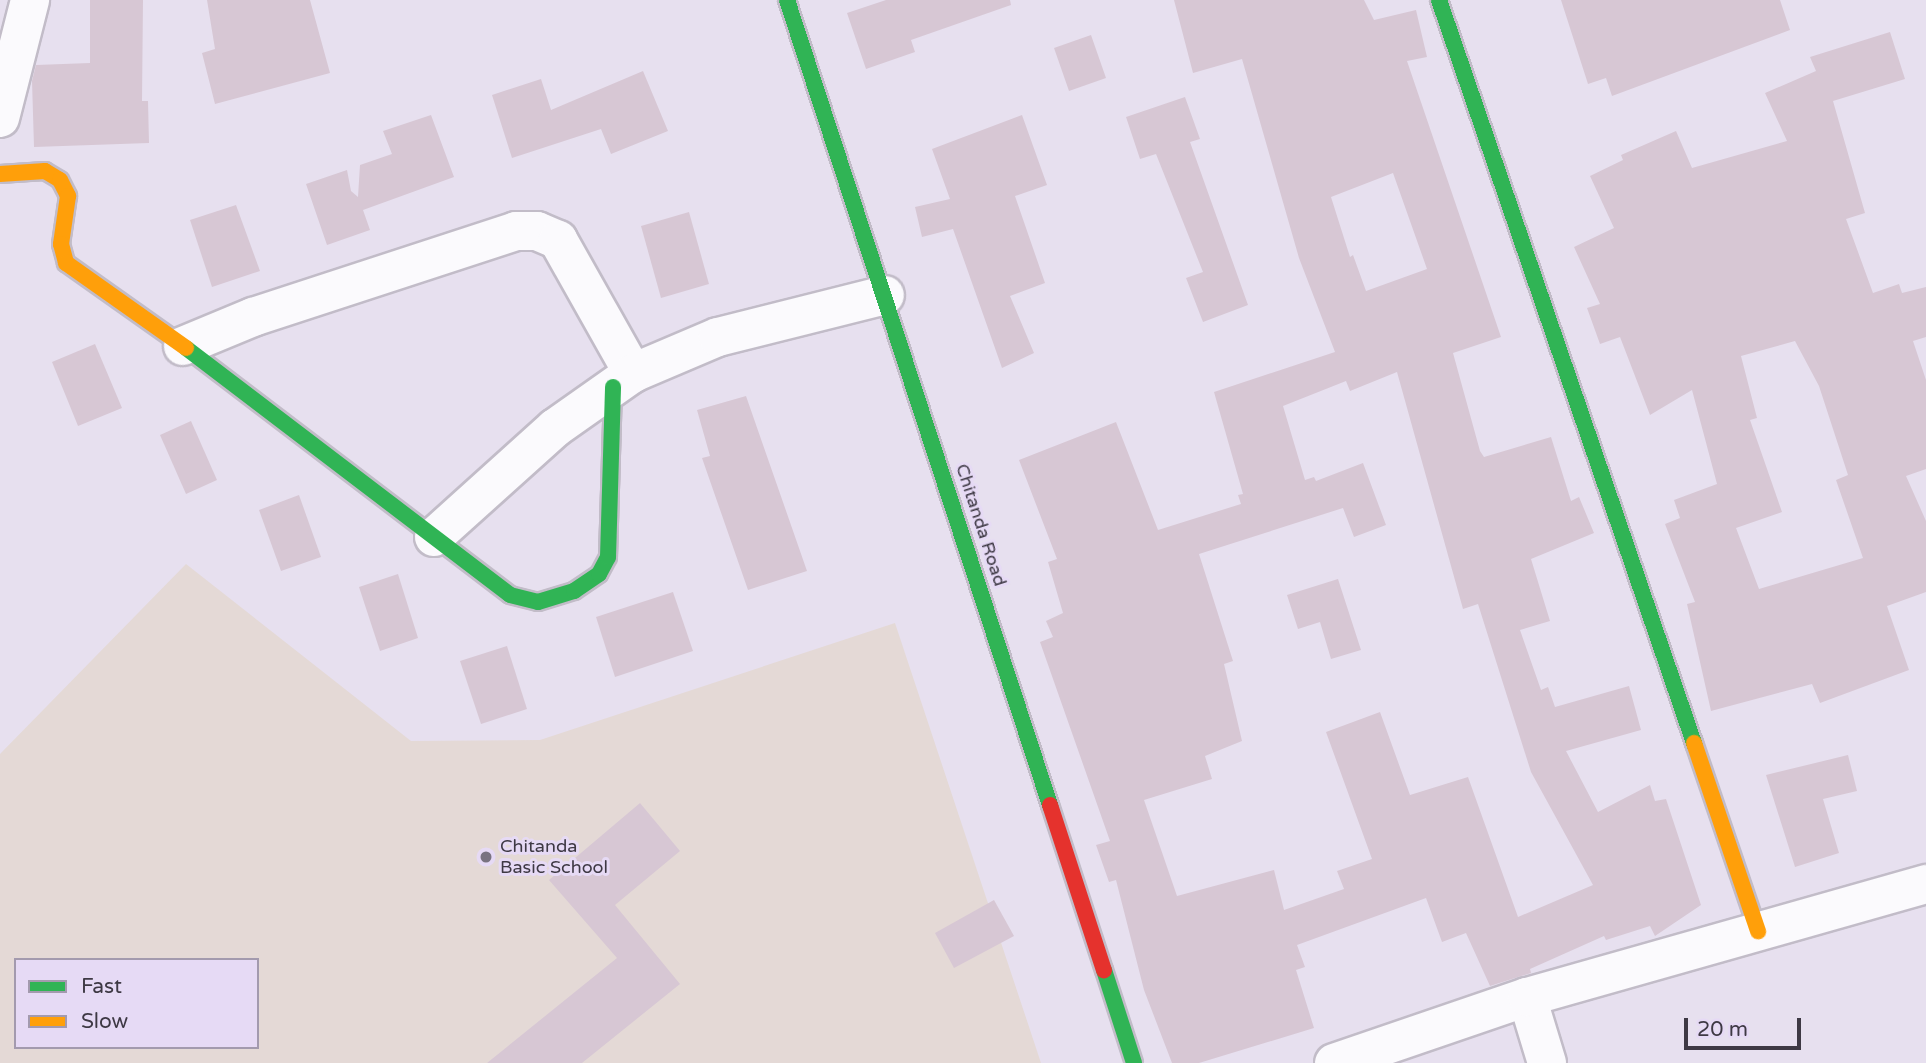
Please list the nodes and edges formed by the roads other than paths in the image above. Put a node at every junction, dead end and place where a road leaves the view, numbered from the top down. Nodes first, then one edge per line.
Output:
1 (30, 0) edge
2 (787, 0) edge
3 (1439, 0) edge
4 (0, 118) edge
5 (0, 174) edge
6 (885, 295) junction
7 (183, 346) junction
8 (623, 380) junction
9 (434, 537) junction
10 (1926, 884) edge
11 (1758, 931) junction
12 (1527, 997) junction
13 (1134, 1063) edge
14 (1334, 1063) edge
15 (1547, 1063) edge

1 - 4 street
2 - 6 street, Chitanda Road
3 - 11 street
5 - 7 street
6 - 8 street
6 - 13 street, Chitanda Road
7 - 8 street
7 - 9 street
8 - 9 street
8 - 9 street
10 - 11 street
11 - 12 street
12 - 14 street
12 - 15 street

